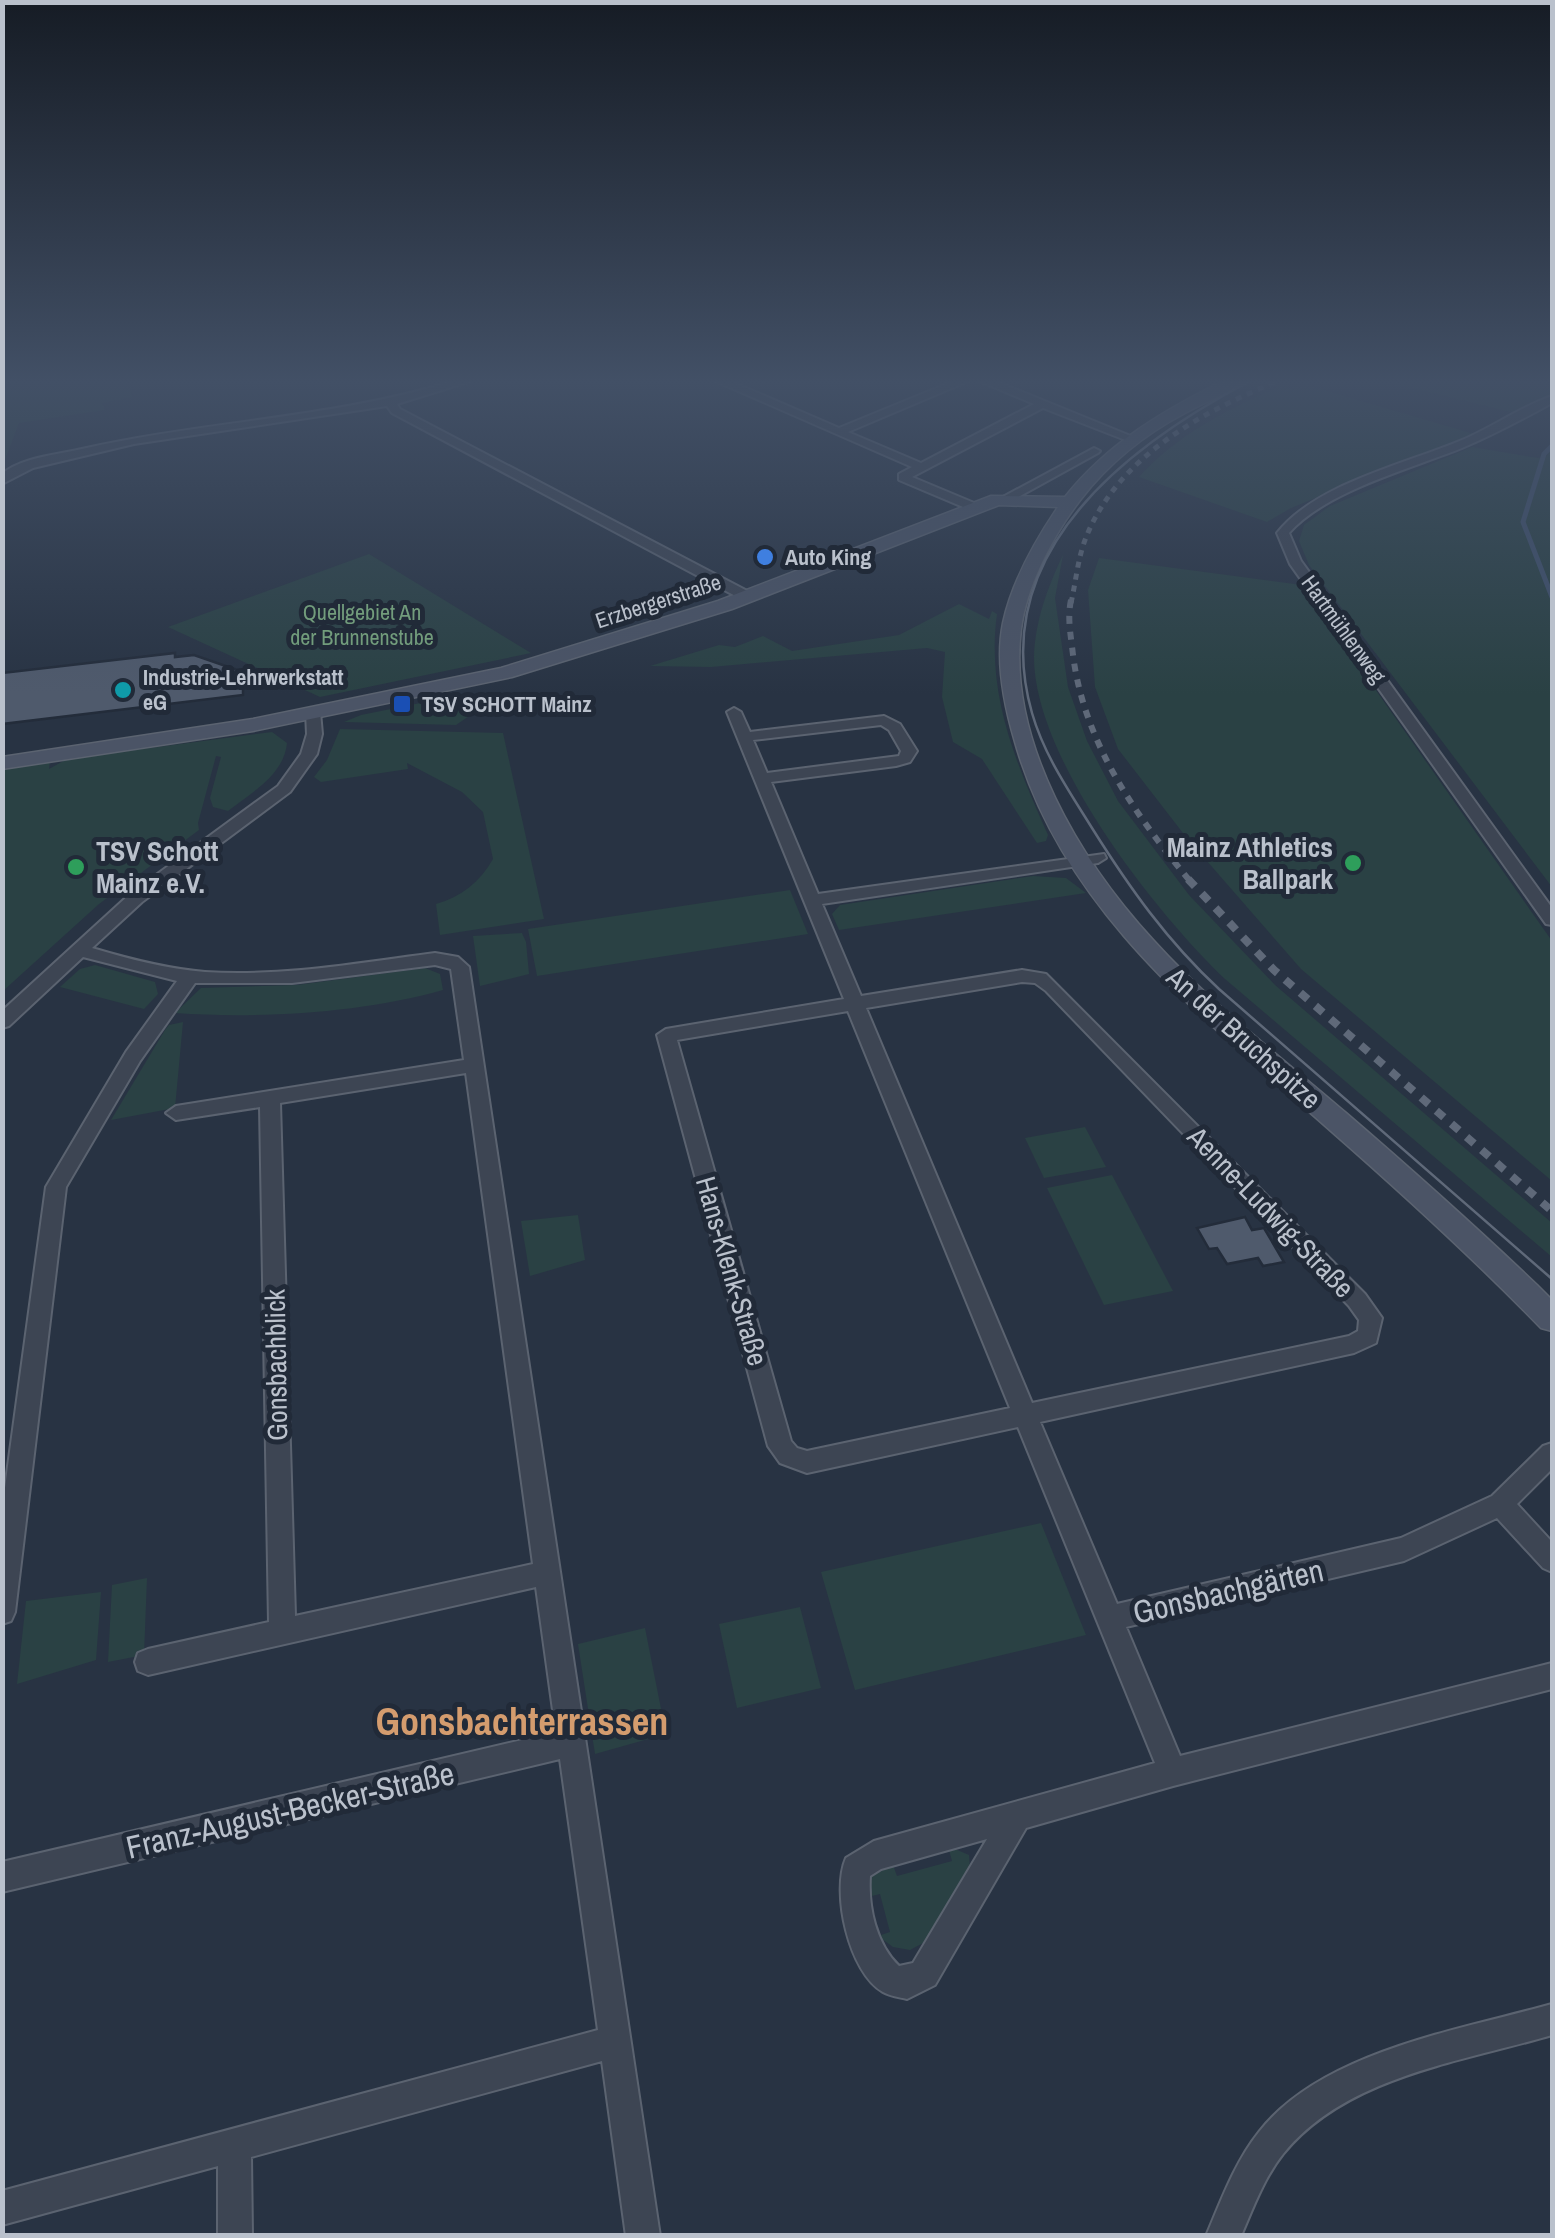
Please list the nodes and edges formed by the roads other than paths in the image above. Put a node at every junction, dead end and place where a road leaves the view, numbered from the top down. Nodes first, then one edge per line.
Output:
1 (535, 484) edge
2 (920, 484) edge
3 (1036, 484) edge
4 (1079, 484) edge
5 (1365, 484) edge
6 (1007, 498) junction
7 (1066, 502) junction
8 (975, 508) junction
9 (748, 597) junction
10 (313, 712) junction
11 (734, 712) dead end
12 (744, 737) junction
13 (2, 752) edge
14 (2, 763) edge
15 (762, 779) junction
16 (1090, 859) junction
17 (809, 892) junction
18 (1552, 920) edge
19 (78, 950) junction
20 (190, 976) junction
21 (856, 1004) junction
22 (2, 1022) edge
23 (476, 1064) junction
24 (270, 1098) junction
25 (176, 1113) dead end
26 (1552, 1297) edge
27 (1552, 1319) edge
28 (1026, 1414) junction
29 (1552, 1453) edge
30 (1501, 1504) junction
31 (1552, 1560) edge
32 (549, 1572) junction
33 (2, 1612) edge
34 (1110, 1618) junction
35 (282, 1632) junction
36 (148, 1662) dead end
37 (1552, 1676) edge
38 (574, 1742) junction
39 (1173, 1772) junction
40 (1016, 1817) junction
41 (2, 1876) edge
42 (1552, 2020) edge
43 (618, 2041) junction
44 (234, 2145) junction
45 (2, 2208) edge
46 (234, 2236) edge
47 (642, 2236) edge
48 (1222, 2236) edge

1 - 9 street
2 - 8 street
3 - 6 street, Erzbergerstraße
4 - 7 main road, An der Bruchspitze
5 - 18 street, Hartmühlenweg
6 - 7 main road, Erzbergerstraße
6 - 8 main road, Erzbergerstraße
7 - 16 main road, An der Bruchspitze
8 - 9 main road, Erzbergerstraße
9 - 10 main road, Erzbergerstraße
10 - 13 main road, Erzbergerstraße
10 - 14 main road, Erzbergerstraße
10 - 19 street
11 - 12 street
12 - 15 street
12 - 15 street
15 - 17 street
16 - 17 street
16 - 26 main road, An der Bruchspitze
16 - 27 main road, An der Bruchspitze
17 - 21 street
19 - 20 street
19 - 22 street
20 - 23 street
20 - 33 street
21 - 28 street
21 - 28 street, Hans-Klenk-Straße
21 - 28 street, Aenne-Ludwig-Straße
23 - 24 street
23 - 32 street
24 - 25 street
24 - 35 street, Gonsbachblick
28 - 34 street
29 - 30 street, Gonsbachgärten
30 - 31 street
30 - 34 street, Gonsbachgärten
32 - 35 street
32 - 38 street
34 - 39 street, Gonsbachgärten
35 - 36 street
37 - 39 street
38 - 41 street, Franz-August-Becker-Straße
38 - 43 street
39 - 40 street
40 - 40 street
42 - 48 street
43 - 44 street
43 - 47 street
44 - 45 street
44 - 46 street

